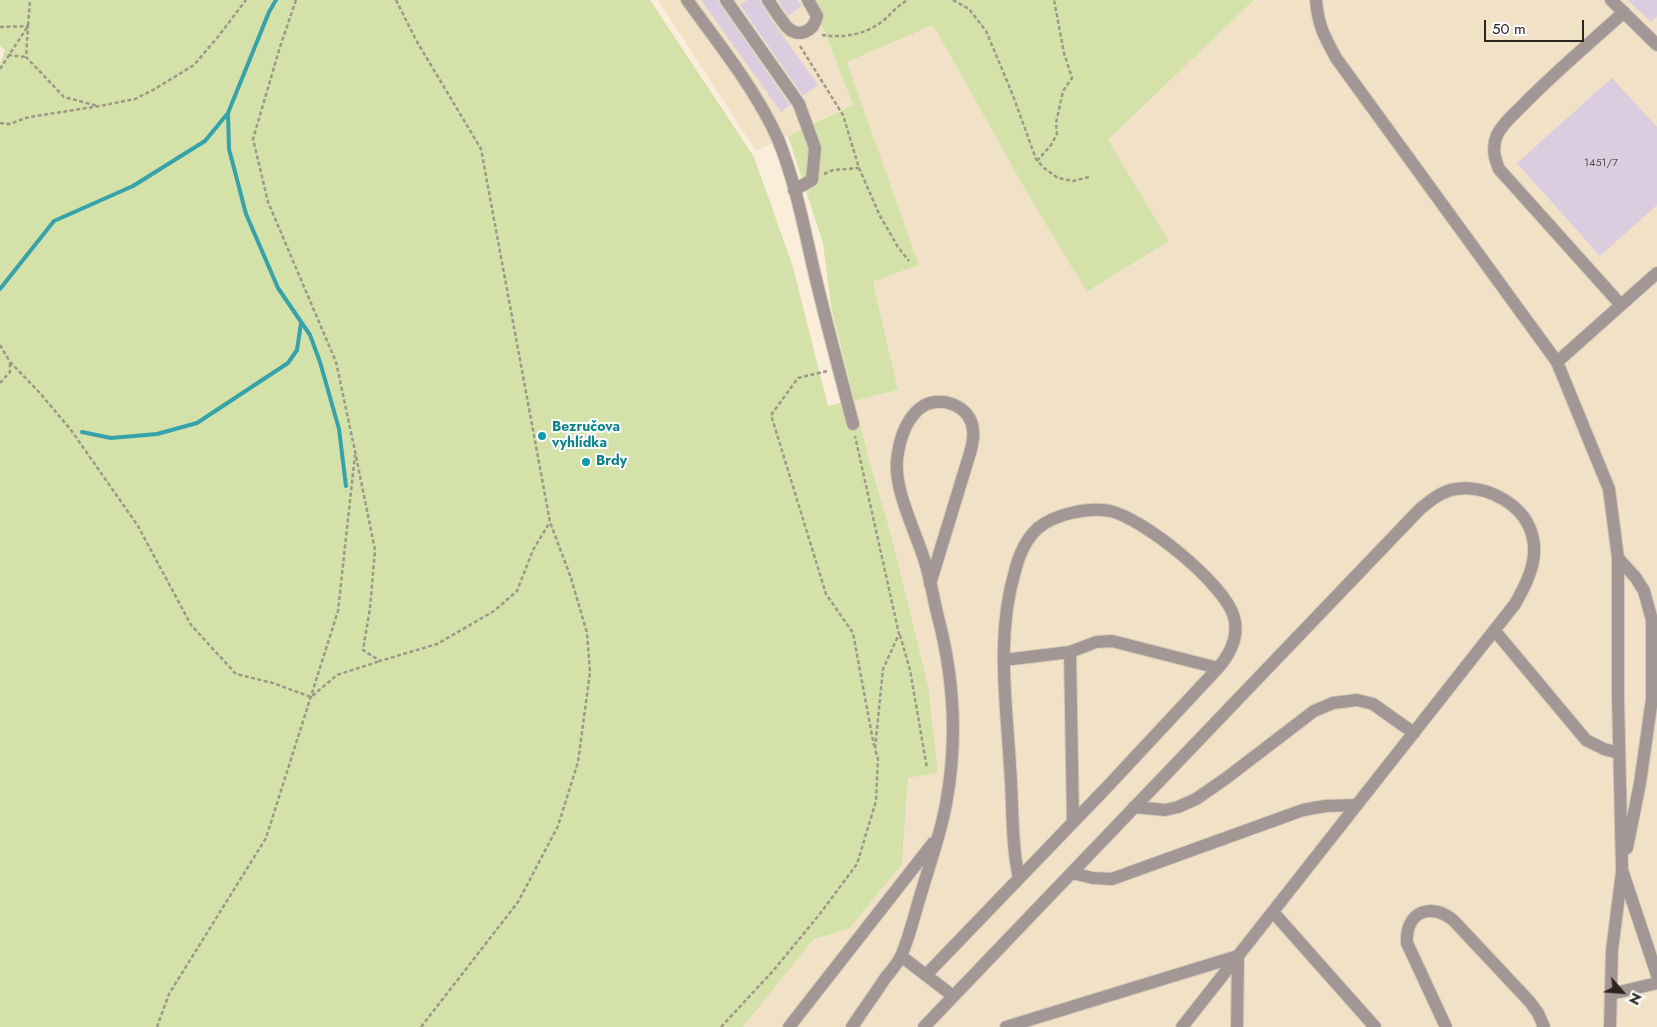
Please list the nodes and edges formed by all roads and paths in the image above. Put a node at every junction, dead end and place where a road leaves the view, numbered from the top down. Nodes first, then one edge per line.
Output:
1 (30, 0) edge
2 (246, 0) edge
3 (296, 0) edge
4 (396, 0) edge
5 (687, 0) edge
6 (726, 0) edge
7 (768, 0) edge
8 (808, 0) edge
9 (908, 0) edge
10 (953, 0) edge
11 (1054, 0) edge
12 (1316, 0) edge
13 (1611, 0) edge
14 (1624, 12) junction
15 (28, 26) junction
16 (0, 27) edge
17 (788, 28) junction
18 (805, 32) junction
19 (1657, 45) edge
20 (8, 55) junction
21 (26, 57) junction
22 (0, 68) edge
23 (100, 106) junction
24 (0, 124) edge
25 (1037, 161) junction
26 (859, 168) junction
27 (1089, 177) dead end
28 (812, 180) junction
29 (794, 190) junction
30 (909, 261) dead end
31 (1657, 273) edge
32 (1621, 305) junction
33 (0, 344) edge
34 (10, 362) junction
35 (1556, 362) junction
36 (838, 369) junction
37 (0, 383) edge
38 (853, 424) joint
39 (355, 451) junction
40 (550, 522) junction
41 (1618, 558) junction
42 (930, 584) junction
43 (1495, 631) junction
44 (899, 634) junction
45 (1070, 652) junction
46 (1004, 660) junction
47 (380, 661) junction
48 (1218, 668) junction
49 (311, 697) junction
50 (1414, 733) junction
51 (874, 750) junction
52 (1619, 753) junction
53 (927, 768) dead end
54 (1357, 805) junction
55 (1134, 807) junction
56 (1073, 822) junction
57 (938, 837) junction
58 (1622, 870) junction
59 (1072, 873) junction
60 (1019, 878) junction
61 (1273, 912) junction
62 (901, 956) junction
63 (1238, 956) junction
64 (926, 975) junction
65 (1657, 975) edge
66 (1657, 983) edge
67 (1611, 994) junction
68 (953, 996) junction
69 (157, 1027) edge
70 (421, 1027) edge
71 (722, 1027) edge
72 (789, 1027) edge
73 (852, 1027) edge
74 (924, 1027) edge
75 (1006, 1027) edge
76 (1182, 1027) edge
77 (1237, 1027) edge
78 (1374, 1027) edge
79 (1446, 1027) edge
80 (1544, 1027) edge
81 (1610, 1027) edge

1 - 15 path
2 - 23 path
3 - 39 path
4 - 40 path
5 - 29 lane
6 - 28 lane
7 - 17 lane
8 - 18 lane
9 - 18 path
10 - 25 path
11 - 25 path
12 - 35 lane
13 - 14 lane
14 - 19 lane
14 - 32 lane
15 - 16 path
15 - 20 path
15 - 21 path
17 - 18 lane
17 - 26 path
20 - 21 path
20 - 22 path
21 - 23 path
23 - 24 path
25 - 27 path
26 - 28 path
26 - 30 path
28 - 29 lane
29 - 36 lane
31 - 32 lane
32 - 35 lane
33 - 34 path
34 - 37 path
34 - 49 path
35 - 41 lane
36 - 38 lane
36 - 51 path
38 - 44 path
39 - 47 path
39 - 49 path
40 - 47 path
40 - 70 path
41 - 52 lane
41 - 58 lane
42 - 42 lane
42 - 57 lane
43 - 50 lane
43 - 52 lane
43 - 55 lane
44 - 51 path
44 - 53 path
45 - 46 lane
45 - 48 lane
45 - 56 lane
46 - 48 lane
46 - 60 lane
47 - 49 path
48 - 56 lane
49 - 69 path
50 - 54 lane
50 - 55 lane
51 - 71 path
52 - 58 lane
54 - 59 lane
54 - 61 lane
55 - 59 lane
56 - 60 lane
57 - 62 lane
57 - 72 lane
58 - 65 lane
58 - 67 lane
59 - 68 lane
60 - 64 lane
61 - 63 lane
61 - 78 lane
62 - 64 lane
62 - 73 lane
63 - 75 lane
63 - 76 lane
63 - 77 lane
64 - 68 lane
66 - 67 lane
67 - 81 lane
68 - 74 lane
79 - 80 lane

